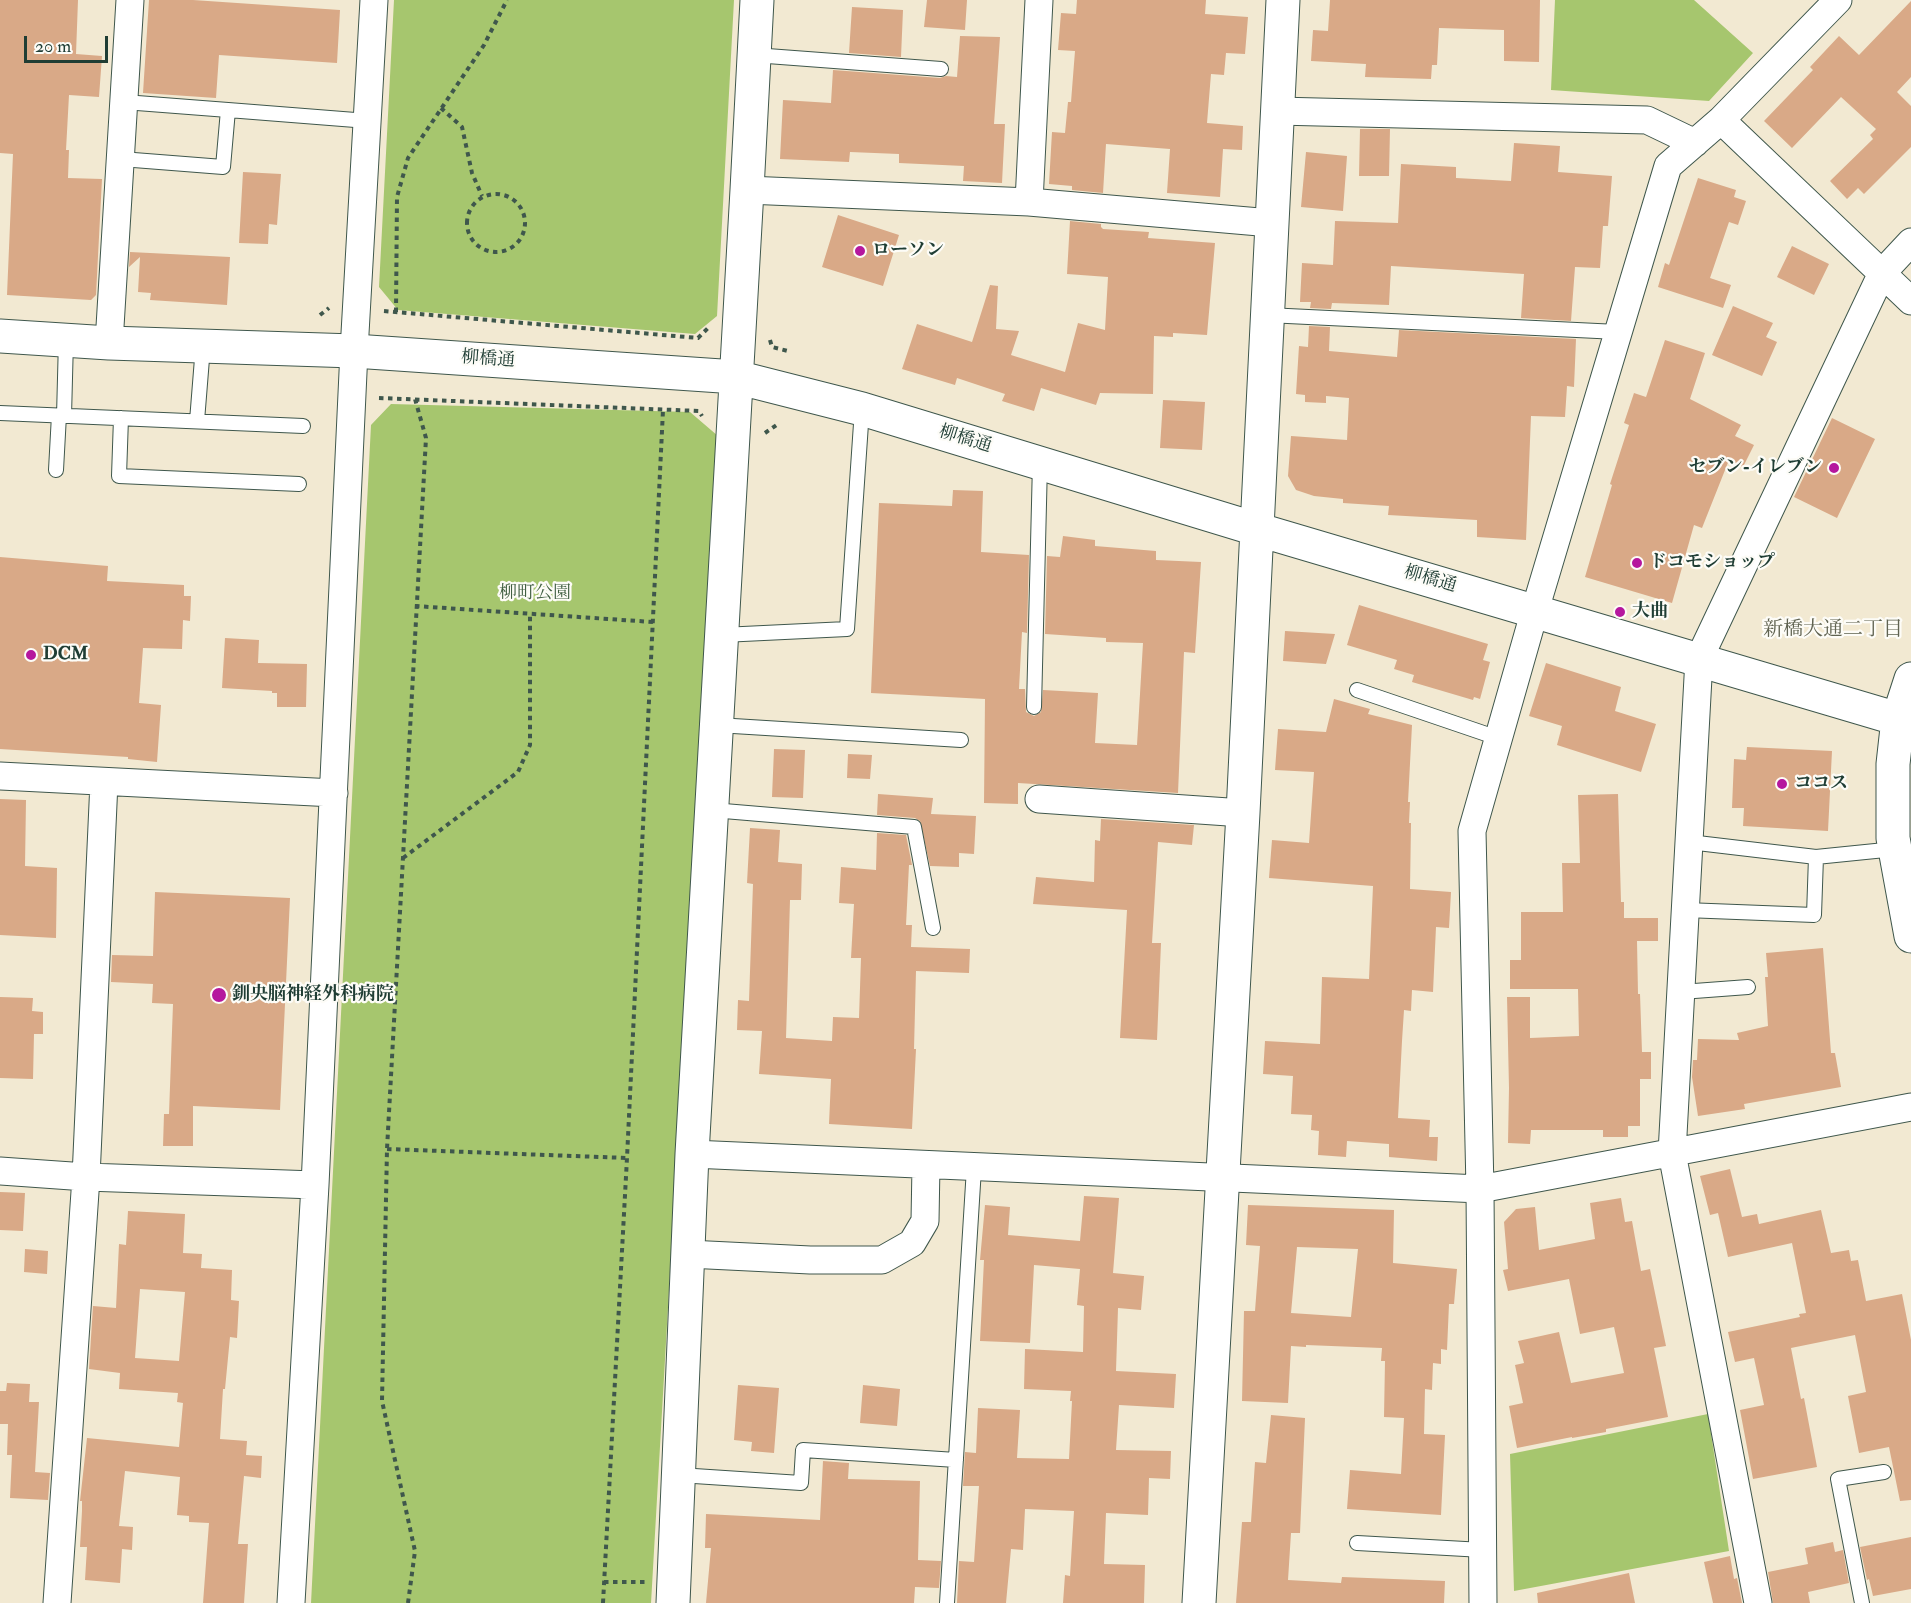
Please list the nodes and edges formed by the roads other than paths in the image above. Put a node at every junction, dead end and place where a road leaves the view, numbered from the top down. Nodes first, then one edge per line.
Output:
1 (130, 0) edge
2 (374, 0) edge
3 (757, 0) edge
4 (1039, 0) edge
5 (1283, 0) edge
6 (1822, 6) edge
7 (754, 55) junction
8 (941, 69) dead end
9 (124, 102) junction
10 (228, 110) junction
11 (1277, 111) junction
12 (1721, 120) junction
13 (368, 121) junction
14 (1695, 143) junction
15 (121, 159) junction
16 (747, 190) junction
17 (1029, 202) junction
18 (1271, 223) junction
19 (1911, 242) edge
20 (1882, 273) junction
21 (1911, 301) edge
22 (1267, 315) junction
23 (1618, 332) junction
24 (0, 336) edge
25 (66, 340) junction
26 (110, 343) junction
27 (203, 346) junction
28 (354, 351) junction
29 (736, 377) junction
30 (862, 409) junction
31 (0, 413) edge
32 (62, 415) junction
33 (121, 418) junction
34 (197, 421) junction
35 (303, 426) dead end
36 (1040, 463) junction
37 (56, 470) dead end
38 (299, 484) dead end
39 (1256, 529) junction
40 (1535, 610) junction
41 (722, 635) junction
42 (1699, 659) junction
43 (1911, 679) edge
44 (1358, 690) dead end
45 (1034, 707) dead end
46 (1898, 719) junction
47 (717, 725) junction
48 (1498, 738) junction
49 (961, 740) dead end
50 (0, 776) edge
51 (104, 782) junction
52 (334, 793) junction
53 (1039, 799) dead end
54 (712, 810) junction
55 (1243, 813) junction
56 (1689, 842) junction
57 (1895, 849) junction
58 (1816, 857) junction
59 (1685, 910) junction
60 (933, 928) dead end
61 (1911, 936) edge
62 (1748, 987) dead end
63 (1681, 992) junction
64 (1911, 1107) edge
65 (1672, 1153) junction
66 (692, 1154) junction
67 (926, 1165) junction
68 (974, 1168) junction
69 (0, 1171) edge
70 (86, 1177) junction
71 (1223, 1179) junction
72 (315, 1185) junction
73 (1480, 1189) junction
74 (688, 1254) junction
75 (956, 1460) junction
76 (1884, 1472) dead end
77 (679, 1475) junction
78 (1356, 1543) dead end
79 (1483, 1550) junction
80 (674, 1592) edge
81 (57, 1603) edge
82 (291, 1603) edge
83 (947, 1603) edge
84 (1198, 1603) edge
85 (1483, 1603) edge
86 (1758, 1603) edge
87 (1862, 1603) edge

1 - 9 street
2 - 13 street
3 - 7 street
4 - 17 street
5 - 11 street
6 - 12 street
7 - 8 lane
7 - 16 street
9 - 10 lane
9 - 15 street
10 - 13 lane
10 - 15 lane
11 - 14 street
11 - 18 street
12 - 14 street
12 - 20 street
13 - 28 street
14 - 23 street
15 - 26 street
16 - 17 street
16 - 29 street
17 - 18 street
18 - 22 street
19 - 20 street
20 - 21 street
20 - 42 street
22 - 23 lane
22 - 39 street
23 - 40 street
24 - 25 street, 柳橋通
25 - 26 street, 柳橋通
25 - 32 lane
26 - 27 street, 柳橋通
27 - 28 street, 柳橋通
27 - 34 lane
28 - 29 street, 柳橋通
28 - 52 street
29 - 30 street, 柳橋通
29 - 41 street
30 - 36 street, 柳橋通
30 - 41 lane
31 - 32 lane
32 - 33 lane
32 - 37 lane
33 - 34 lane
33 - 38 lane
34 - 35 lane
36 - 39 street, 柳橋通
36 - 45 lane
39 - 40 street, 柳橋通
39 - 55 street
40 - 42 street, 柳橋通
40 - 48 street
41 - 47 street
42 - 46 street, 柳橋通
42 - 56 street
43 - 46 street
44 - 48 lane
46 - 57 street
47 - 49 lane
47 - 54 street
48 - 73 street
50 - 51 street
51 - 52 street
51 - 70 street
52 - 72 street
53 - 55 street
54 - 60 lane
54 - 66 street
55 - 71 street
56 - 58 lane
56 - 59 street
57 - 58 lane
57 - 61 street
58 - 59 lane
59 - 63 street
62 - 63 lane
63 - 65 street
64 - 65 street
65 - 73 street
65 - 86 street
66 - 67 street
66 - 74 street
67 - 68 street
67 - 74 street
68 - 71 street
68 - 75 lane
69 - 70 street
70 - 72 street
70 - 81 street
71 - 73 street
71 - 84 street
72 - 82 street
73 - 79 street
74 - 77 street
75 - 77 lane
75 - 83 lane
76 - 87 lane
77 - 80 street
78 - 79 lane
79 - 85 street

